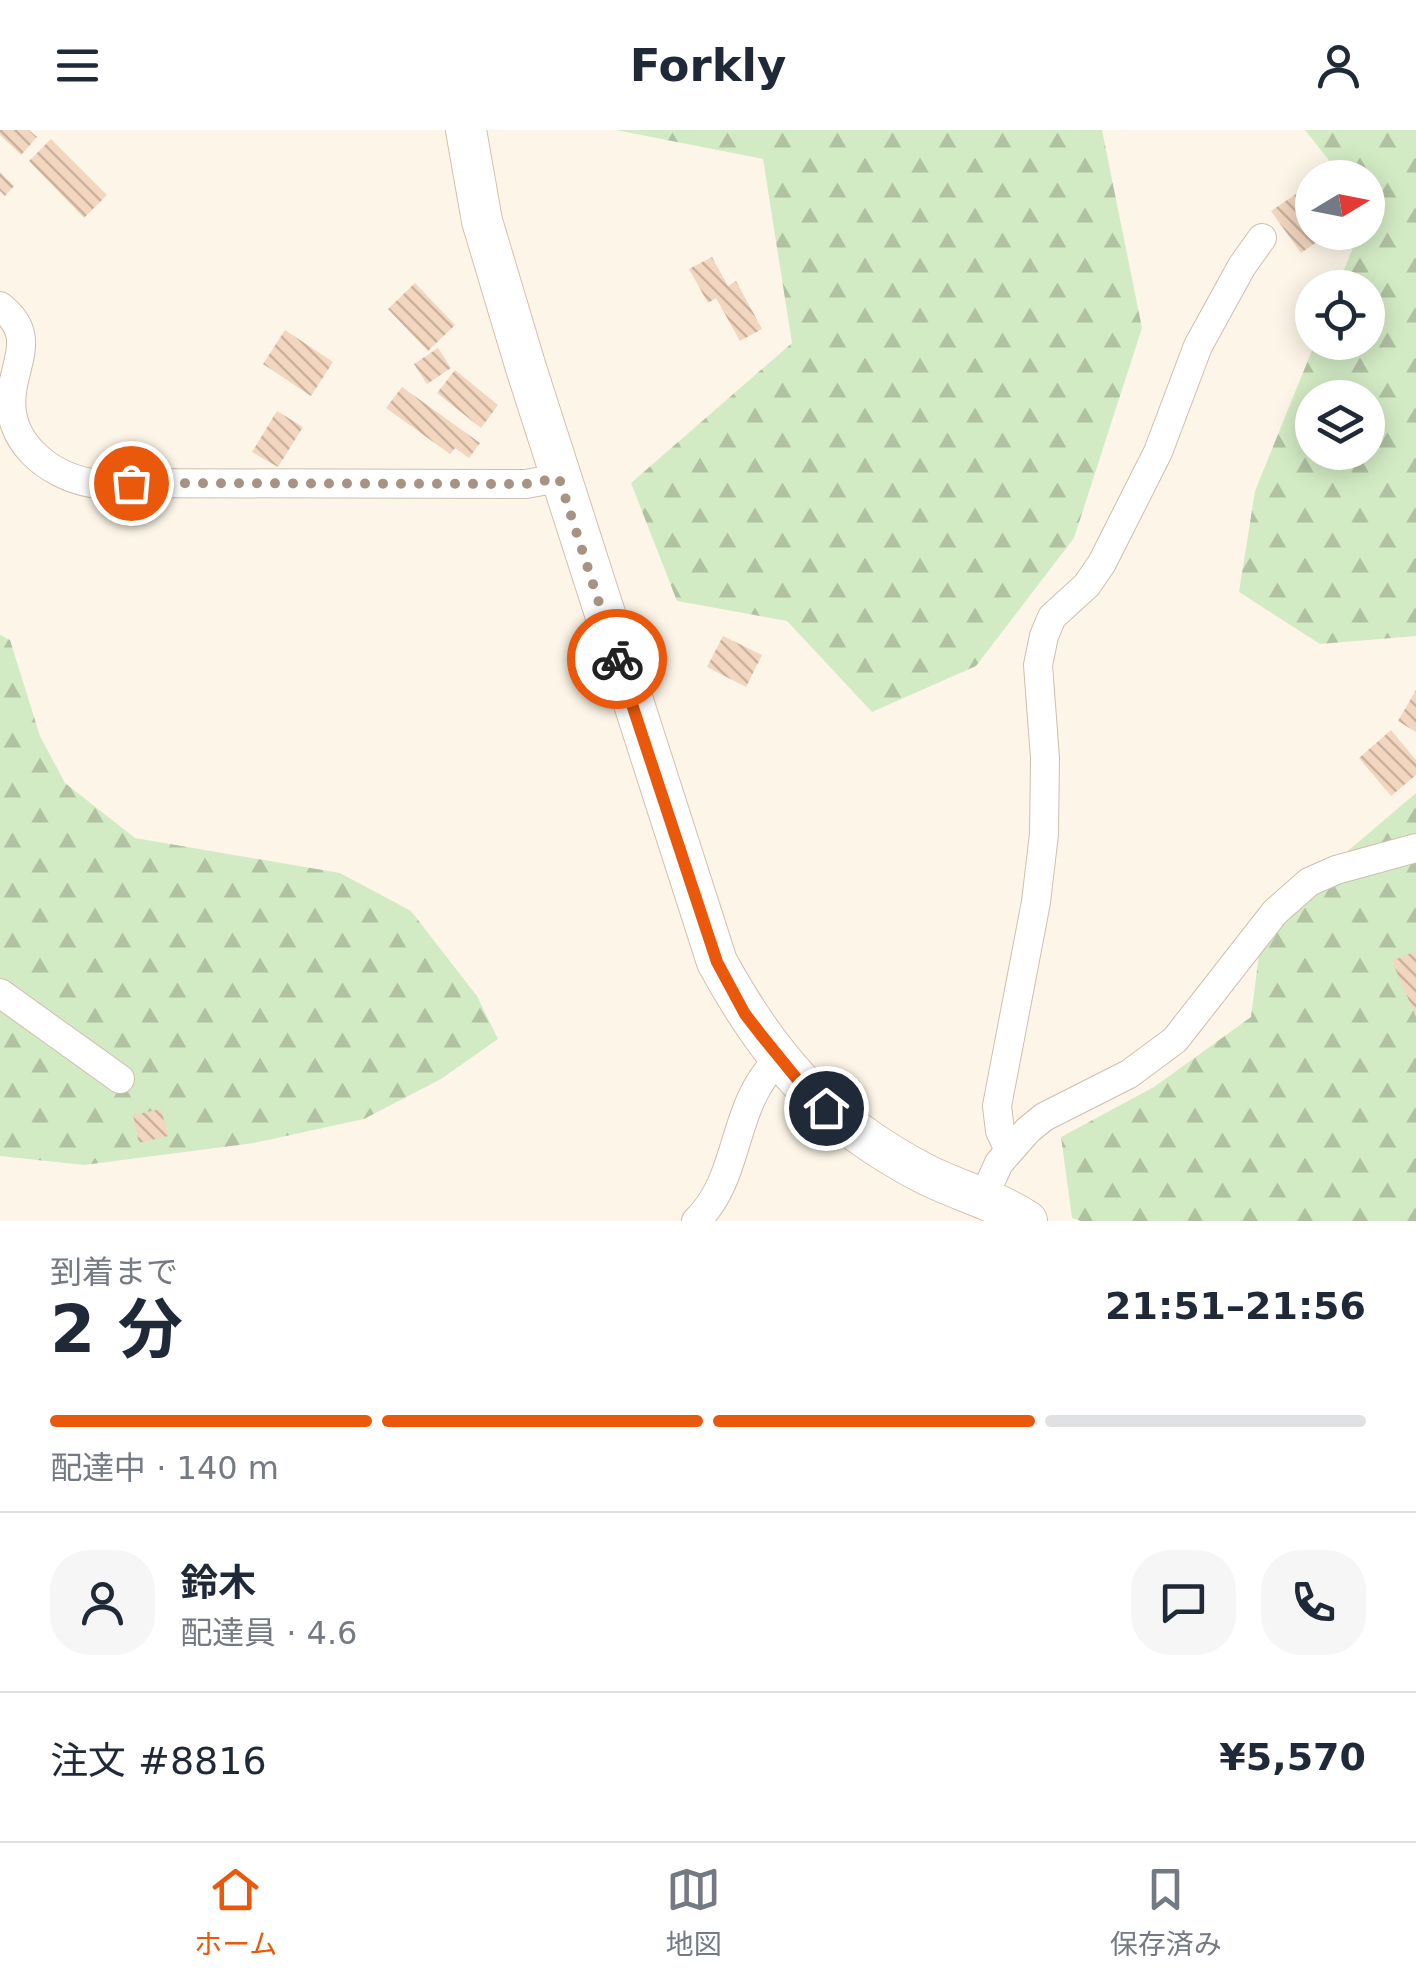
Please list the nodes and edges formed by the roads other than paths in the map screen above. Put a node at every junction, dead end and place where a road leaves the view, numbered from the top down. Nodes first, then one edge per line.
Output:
1 (466, 130) edge
2 (1262, 238) dead end
3 (0, 306) edge
4 (559, 478) junction
5 (1416, 848) edge
6 (0, 993) edge
7 (780, 1059) junction
8 (120, 1078) dead end
9 (1009, 1150) junction
10 (984, 1196) junction
11 (696, 1221) edge
12 (1027, 1221) edge

1 - 4 street
2 - 9 street
3 - 4 street
4 - 7 street
5 - 9 street
6 - 8 street
7 - 10 street
7 - 11 street
9 - 10 street
10 - 12 street

